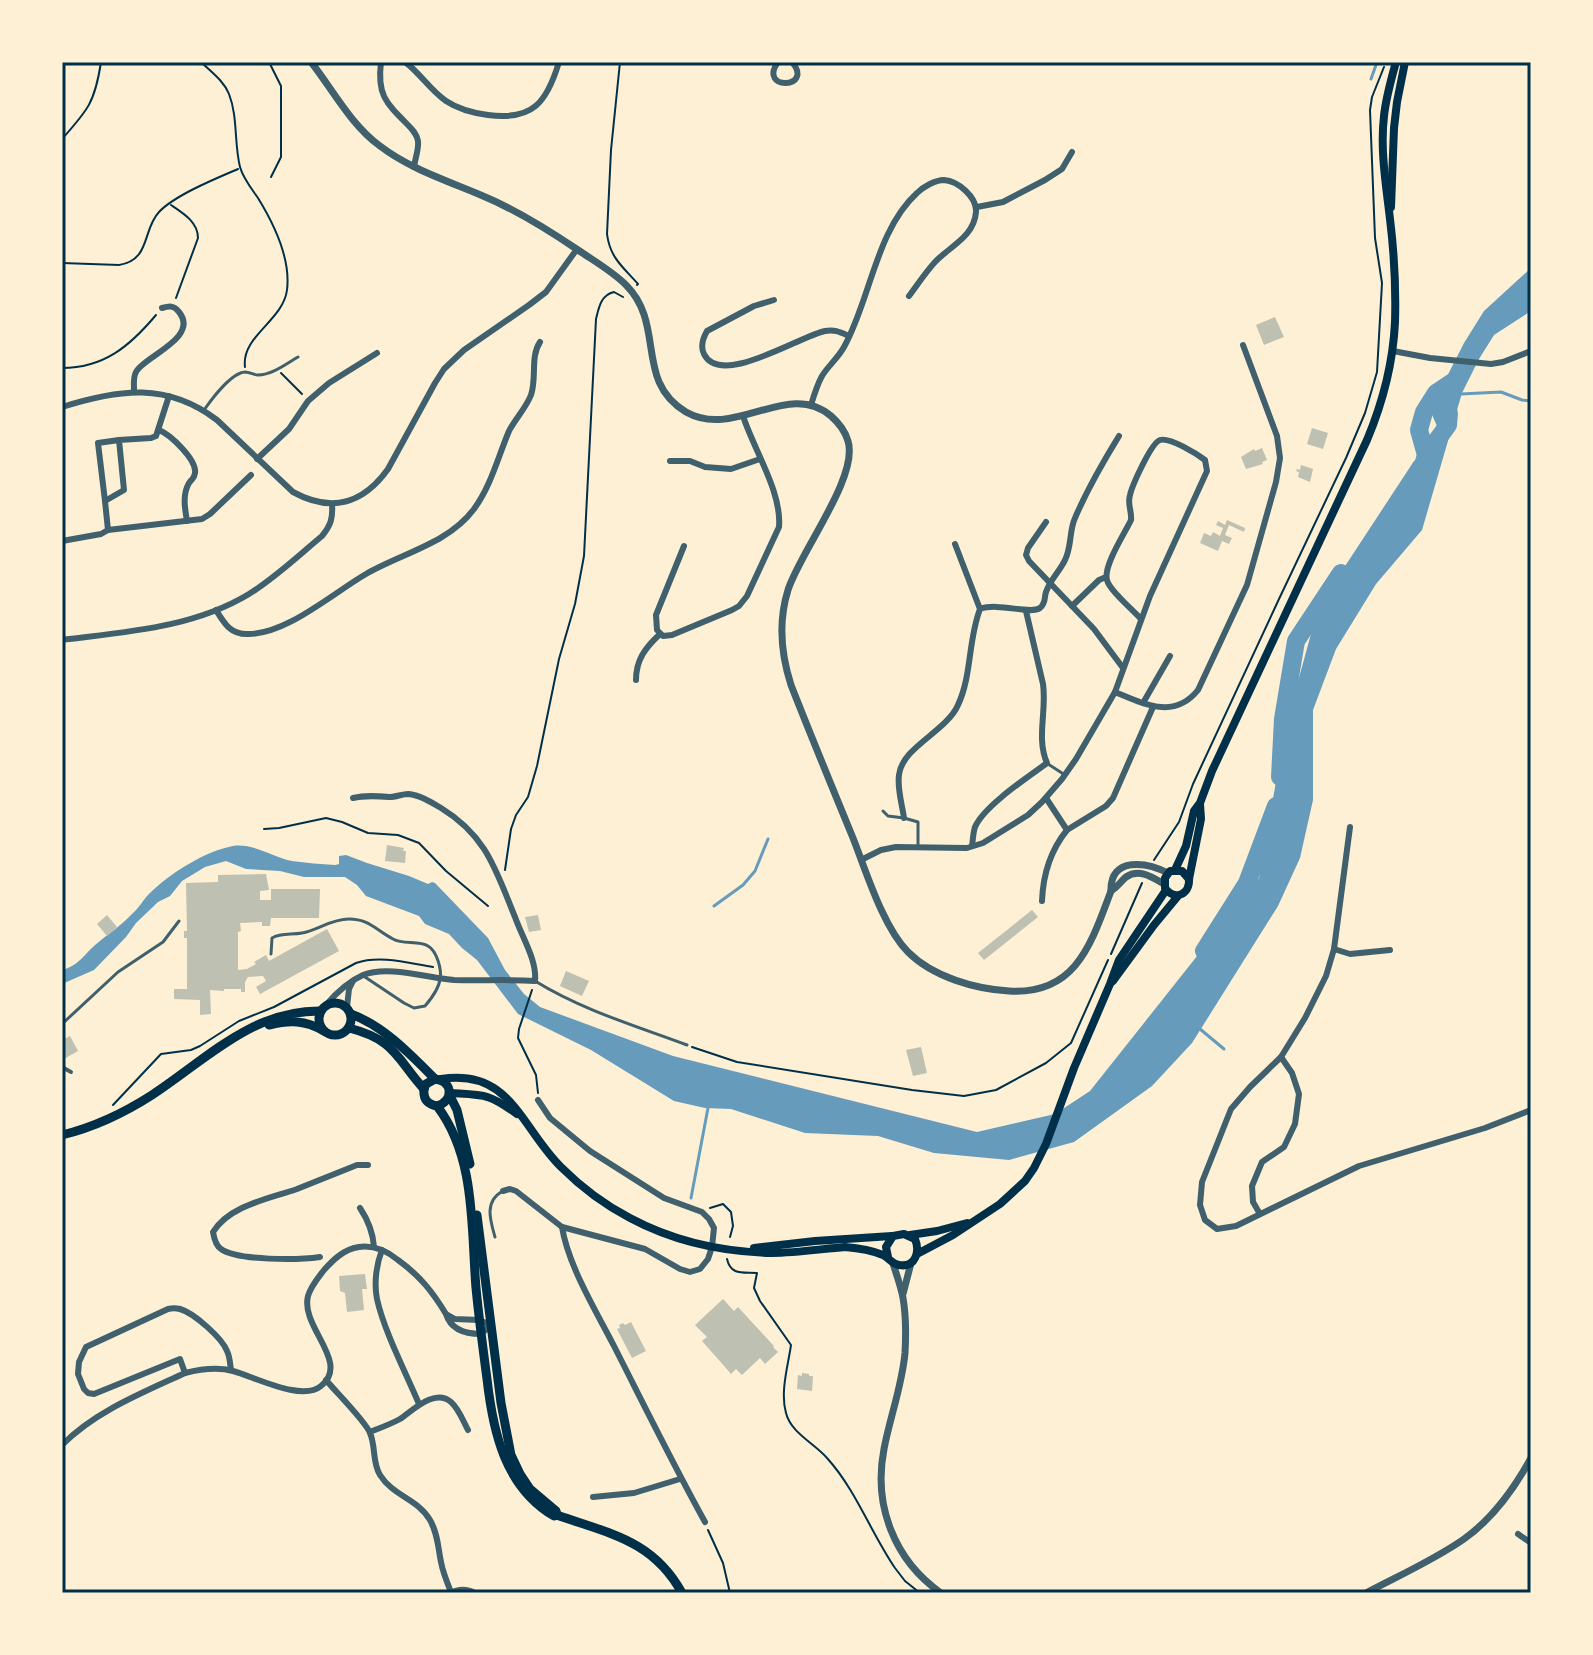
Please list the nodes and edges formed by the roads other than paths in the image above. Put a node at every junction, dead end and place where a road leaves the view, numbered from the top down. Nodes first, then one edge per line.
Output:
1 (311, 62) edge
2 (381, 62) edge
3 (405, 62) edge
4 (559, 62) edge
5 (778, 62) edge
6 (792, 62) edge
7 (1396, 62) edge
8 (1405, 62) edge
9 (1072, 152) dead end
10 (414, 167) junction
11 (977, 207) junction
12 (1390, 220) junction
13 (577, 249) junction
14 (909, 296) dead end
15 (774, 300) dead end
16 (162, 308) road end
17 (849, 336) junction
18 (540, 342) dead end
19 (1243, 345) dead end
20 (1393, 351) junction
21 (1531, 351) edge
22 (377, 353) dead end
23 (298, 357) dead end
24 (134, 391) junction
25 (169, 396) junction
26 (811, 405) junction
27 (62, 407) edge
28 (204, 410) junction
29 (743, 416) junction
30 (159, 430) junction
31 (1119, 436) dead end
32 (119, 440) junction
33 (257, 459) junction
34 (760, 459) junction
35 (670, 461) dead end
36 (251, 475) dead end
37 (105, 501) junction
38 (332, 504) junction
39 (187, 521) junction
40 (1046, 522) dead end
41 (108, 530) junction
42 (62, 541) edge
43 (955, 544) dead end
44 (684, 546) dead end
45 (1106, 577) junction
46 (1051, 584) junction
47 (1072, 606) junction
48 (980, 609) junction
49 (216, 610) junction
50 (1026, 611) junction
51 (1141, 619) junction
52 (660, 634) junction
53 (62, 640) edge
54 (1170, 656) dead end
55 (1123, 668) junction
56 (636, 680) dead end
57 (1115, 692) junction
58 (1143, 703) junction
59 (1153, 707) junction
60 (1047, 763) junction
61 (1065, 775) junction
62 (353, 798) dead end
63 (1046, 798) junction
64 (1200, 803) junction
65 (883, 811) dead end
66 (904, 818) junction
67 (1350, 827) dead end
68 (1067, 830) junction
69 (972, 846) junction
70 (918, 847) junction
71 (861, 860) junction
72 (1171, 872) junction
73 (1189, 879) junction
74 (1165, 887) junction
75 (1111, 891) junction
76 (1178, 896) junction
77 (1042, 901) dead end
78 (179, 921) dead end
79 (1334, 949) junction
80 (1390, 950) dead end
81 (271, 954) dead end
82 (363, 975) junction
83 (441, 979) junction
84 (353, 981) junction
85 (534, 984) junction
86 (1110, 984) junction
87 (323, 1008) junction
88 (349, 1011) junction
89 (62, 1024) edge
90 (349, 1028) junction
91 (325, 1032) junction
92 (239, 1035) junction
93 (687, 1045) road end
94 (1281, 1057) junction
95 (62, 1067) edge
96 (71, 1072) dead end
97 (438, 1079) junction
98 (424, 1089) junction
99 (450, 1095) junction
100 (538, 1100) road end
101 (437, 1106) junction
102 (1531, 1110) edge
103 (521, 1116) junction
104 (62, 1135) edge
105 (368, 1165) dead end
106 (503, 1191) joint
107 (360, 1208) dead end
108 (1260, 1214) junction
109 (976, 1220) junction
110 (562, 1227) junction
111 (910, 1235) junction
112 (893, 1236) junction
113 (495, 1237) dead end
114 (374, 1247) junction
115 (712, 1247) junction
116 (382, 1250) junction
117 (746, 1250) junction
118 (917, 1254) junction
119 (320, 1257) dead end
120 (891, 1260) junction
121 (911, 1263) junction
122 (903, 1296) junction
123 (446, 1314) junction
124 (479, 1320) junction
125 (491, 1325) junction
126 (481, 1334) junction
127 (231, 1370) junction
128 (185, 1373) junction
129 (326, 1380) junction
130 (419, 1404) junction
131 (468, 1430) dead end
132 (370, 1432) junction
133 (62, 1445) edge
134 (1531, 1458) edge
135 (680, 1479) junction
136 (593, 1497) dead end
137 (557, 1515) junction
138 (705, 1522) road end
139 (1518, 1534) dead end
140 (1531, 1543) edge
141 (450, 1592) edge
142 (475, 1593) edge
143 (682, 1593) edge
144 (941, 1593) edge
145 (1366, 1593) edge

1 - 10 street
2 - 10 street
3 - 4 street
5 - 6 street
7 - 12 main road
8 - 12 main road
9 - 11 street
10 - 13 street
11 - 14 street
11 - 17 street
12 - 20 main road
13 - 29 street
13 - 38 street
15 - 17 street
16 - 24 street
17 - 26 street
18 - 49 street
19 - 59 street
20 - 21 street
20 - 64 main road
22 - 33 street
23 - 28 lane
24 - 25 street
24 - 27 street
25 - 28 street
25 - 30 street
26 - 29 street
26 - 71 street
28 - 33 street
29 - 34 street
30 - 32 street
30 - 39 street
31 - 46 street
32 - 37 street
32 - 37 street
33 - 38 street
34 - 35 street
34 - 52 street
36 - 39 street
37 - 41 street
38 - 49 street
39 - 41 street
40 - 46 street
41 - 42 street
43 - 48 street
44 - 52 street
45 - 47 street
45 - 51 street
45 - 51 street
46 - 47 street
46 - 50 street
47 - 55 street
48 - 50 street
48 - 66 street
49 - 53 street
50 - 60 street
51 - 55 street
52 - 56 street
54 - 58 street
55 - 57 street
57 - 58 street
57 - 61 street
58 - 59 street
59 - 68 street
60 - 61 lane
60 - 69 street
61 - 63 street
62 - 85 street
63 - 68 street
63 - 69 street
64 - 72 main road
64 - 73 main road
65 - 66 lane
66 - 70 lane
67 - 79 street
68 - 77 street
69 - 70 street
70 - 71 street
71 - 75 street
72 - 73 main road
72 - 74 main road
72 - 75 street
73 - 76 main road
74 - 75 street
74 - 76 main road
74 - 86 main road
76 - 86 main road
78 - 89 lane
79 - 80 street
79 - 94 street
81 - 83 lane
82 - 83 street
82 - 83 lane
82 - 84 street
83 - 85 street
84 - 87 street
84 - 88 street
85 - 93 lane
86 - 109 main road
87 - 88 main road
87 - 91 main road
87 - 92 main road
88 - 90 main road
88 - 97 main road
90 - 91 main road
90 - 98 main road
91 - 92 main road
92 - 104 main road
94 - 108 street
94 - 108 street
95 - 96 street
97 - 98 main road
97 - 99 main road
97 - 103 main road
98 - 101 main road
99 - 101 main road
99 - 103 main road
99 - 125 main road
100 - 115 street
101 - 124 main road
102 - 108 street
103 - 115 main road
105 - 119 street
106 - 110 street
106 - 113 lane
107 - 114 street
109 - 111 main road
109 - 118 main road
110 - 115 street
110 - 135 street
111 - 112 main road
111 - 118 main road
112 - 117 main road
112 - 120 main road
114 - 116 street
114 - 129 street
115 - 117 main road
116 - 123 street
116 - 130 street
117 - 120 main road
118 - 121 main road
120 - 121 main road
120 - 122 street
121 - 122 street
122 - 144 street
123 - 124 street
123 - 126 street
124 - 125 street
124 - 126 main road
125 - 126 street
125 - 137 main road
126 - 137 main road
127 - 128 street
127 - 128 street
127 - 129 street
128 - 133 street
129 - 132 street
130 - 131 street
130 - 132 street
132 - 141 street
134 - 145 street
135 - 136 street
135 - 138 street
137 - 143 main road
139 - 140 street
141 - 142 street

